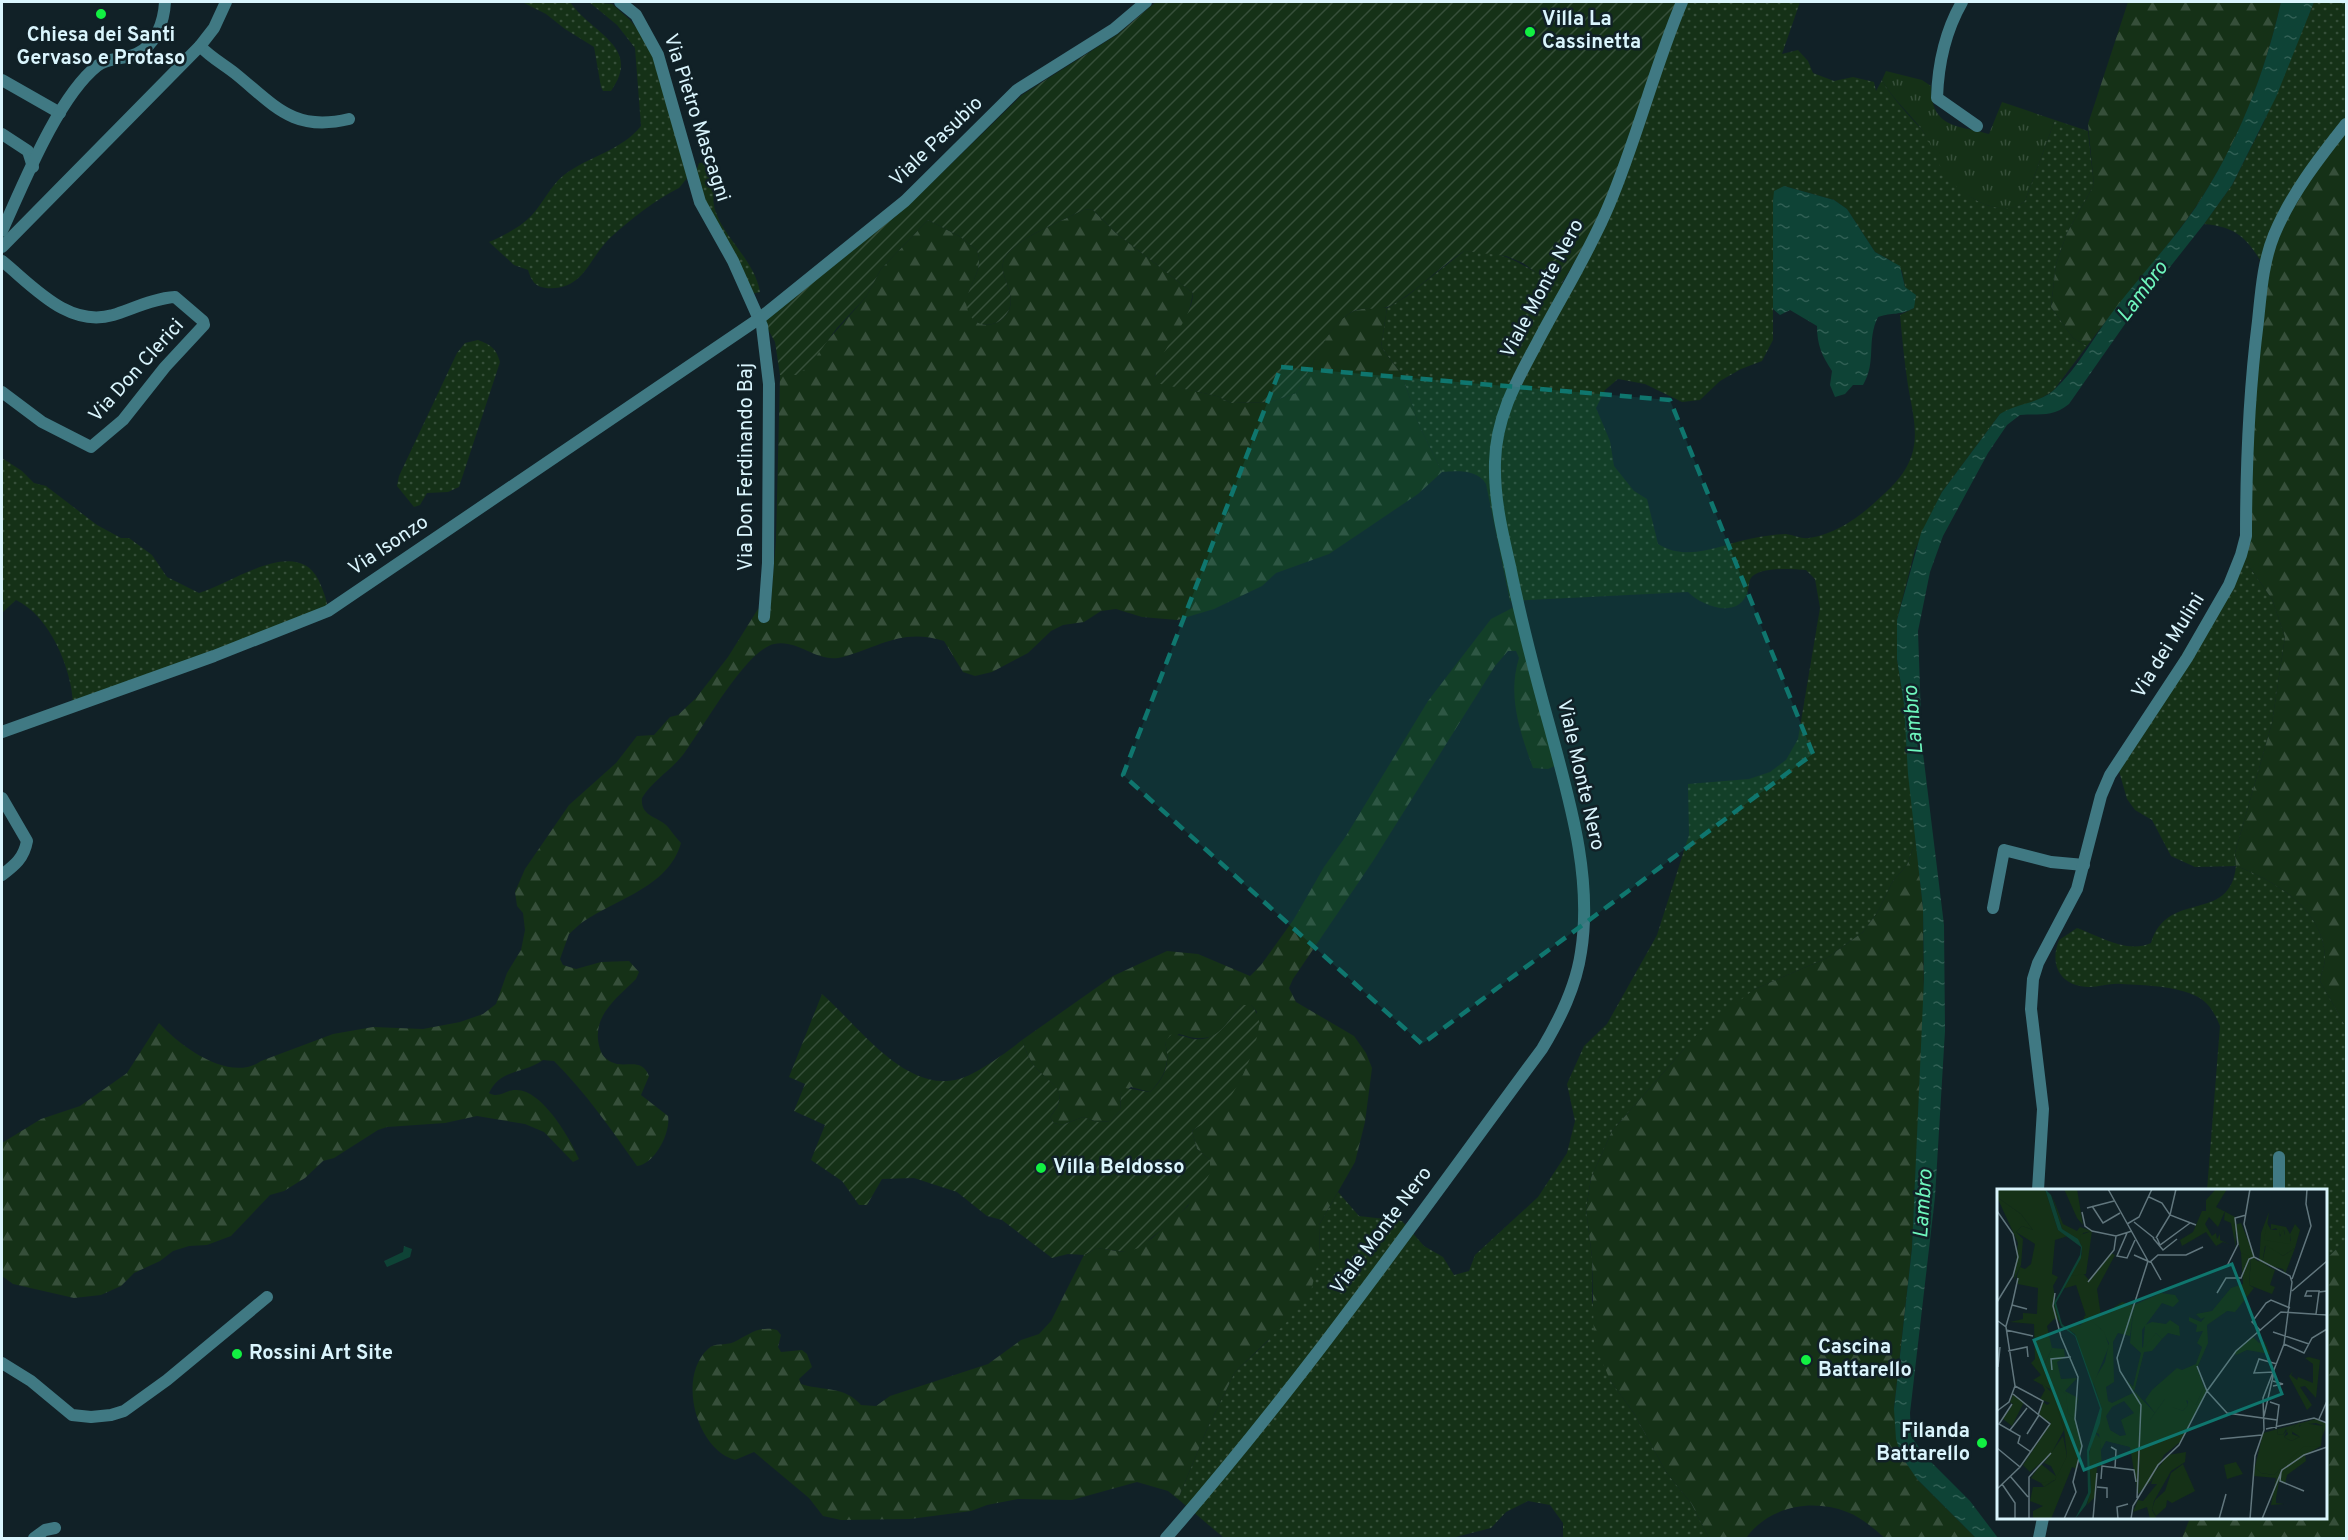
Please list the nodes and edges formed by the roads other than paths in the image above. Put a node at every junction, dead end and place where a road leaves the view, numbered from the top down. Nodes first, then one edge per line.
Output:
1 (165, 2) edge
2 (226, 2) edge
3 (620, 2) edge
4 (1146, 2) edge
5 (1682, 2) edge
6 (1962, 2) edge
7 (200, 46) junction
8 (2, 80) edge
9 (60, 113) junction
10 (349, 119) dead end
11 (2346, 124) edge
12 (1977, 126) dead end
13 (2, 134) edge
14 (33, 167) junction
15 (2, 231) edge
16 (2, 247) edge
17 (2, 261) edge
18 (760, 318) junction
19 (2, 392) edge
20 (765, 617) dead end
21 (2, 732) edge
22 (2, 798) edge
23 (2084, 865) junction
24 (2, 875) edge
25 (1993, 908) dead end
26 (2279, 1157) dead end
27 (2038, 1189) edge
28 (2279, 1189) edge
29 (267, 1297) dead end
30 (232, 1326) junction
31 (245, 1329) dead end
32 (2, 1363) edge
33 (2043, 1519) edge
34 (55, 1528) dead end
35 (34, 1539) edge
36 (1166, 1539) edge
37 (2038, 1539) edge

1 - 9 street
2 - 7 street
3 - 18 street, Via Pietro Mascagni
4 - 18 street, Viale Pasubio
5 - 36 street, Viale Monte Nero
6 - 12 street
7 - 10 street
7 - 16 street
8 - 9 street
9 - 14 street
11 - 23 street, Via dei Mulini
13 - 14 street
14 - 15 street
17 - 19 street, Via Don Clerici
18 - 20 street, Via Don Ferdinando Baj
18 - 21 street, Via Isonzo
22 - 24 street
23 - 25 street
23 - 27 street, Via dei Mulini
26 - 28 street
29 - 30 street
30 - 31 street
30 - 32 street
33 - 37 street
34 - 35 street

